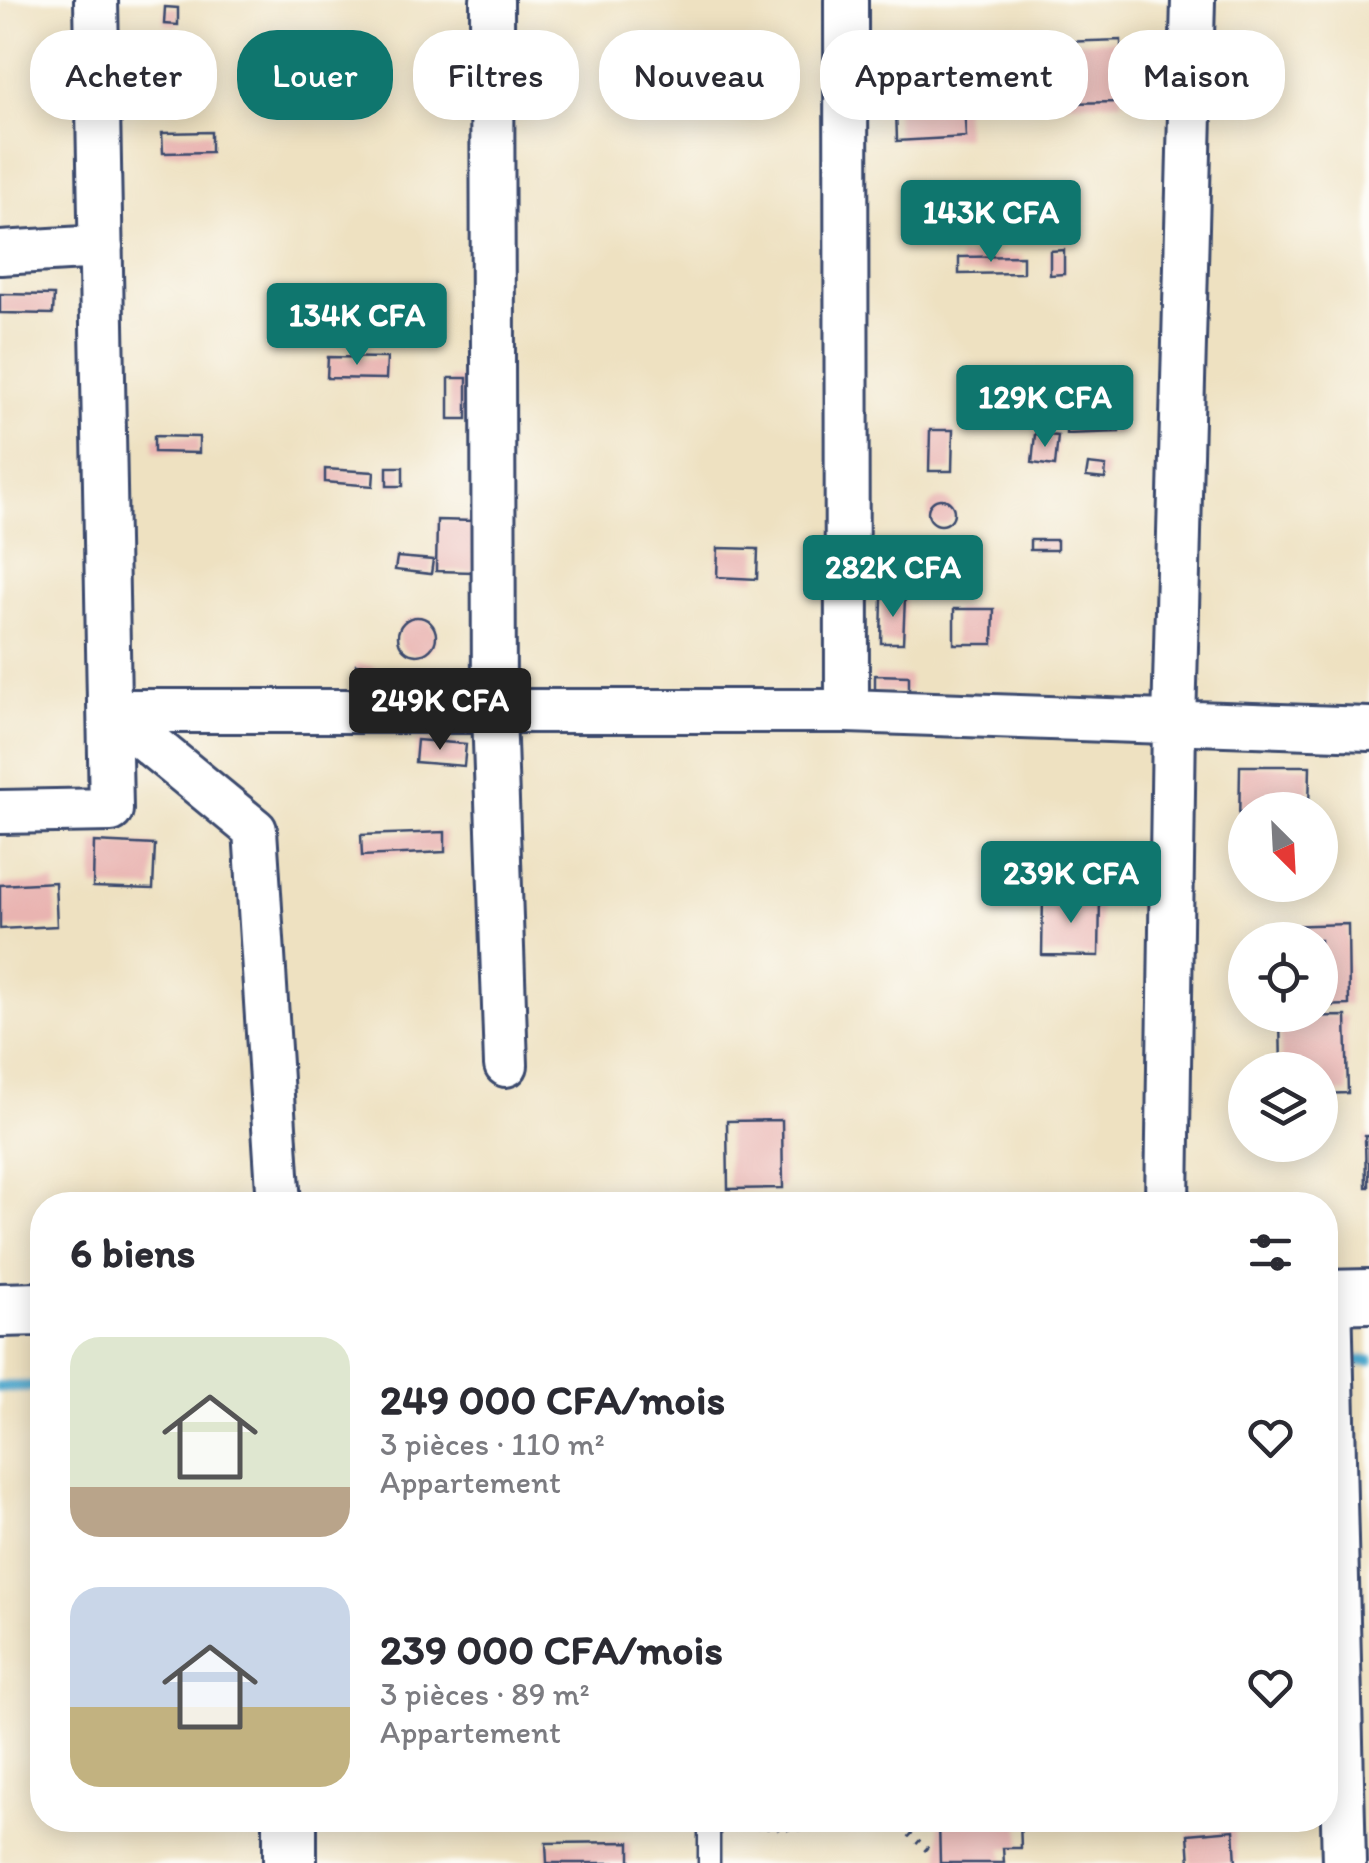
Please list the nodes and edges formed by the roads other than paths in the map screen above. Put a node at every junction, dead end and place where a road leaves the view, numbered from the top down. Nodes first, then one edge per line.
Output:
1 (96, 0) edge
2 (492, 0) edge
3 (846, 0) edge
4 (1193, 0) edge
5 (101, 247) junction
6 (0, 253) edge
7 (110, 711) junction
8 (848, 711) junction
9 (494, 712) junction
10 (1174, 723) junction
11 (1369, 729) edge
12 (0, 812) edge
13 (506, 1064) dead end
14 (278, 1192) edge
15 (1166, 1192) edge
16 (1341, 1297) edge
17 (30, 1309) edge
18 (0, 1310) edge
19 (1355, 1742) edge
20 (290, 1832) edge
21 (709, 1832) edge
22 (290, 1863) edge
23 (709, 1863) edge
24 (1344, 1863) edge

1 - 5 street
2 - 9 street
3 - 8 street
4 - 10 street
5 - 6 street
5 - 7 street
7 - 9 street
7 - 12 street
7 - 14 street
8 - 9 street
8 - 10 street
9 - 13 street
10 - 11 street
10 - 15 street
16 - 19 street
17 - 18 street
19 - 24 street
20 - 22 street
21 - 23 lane

